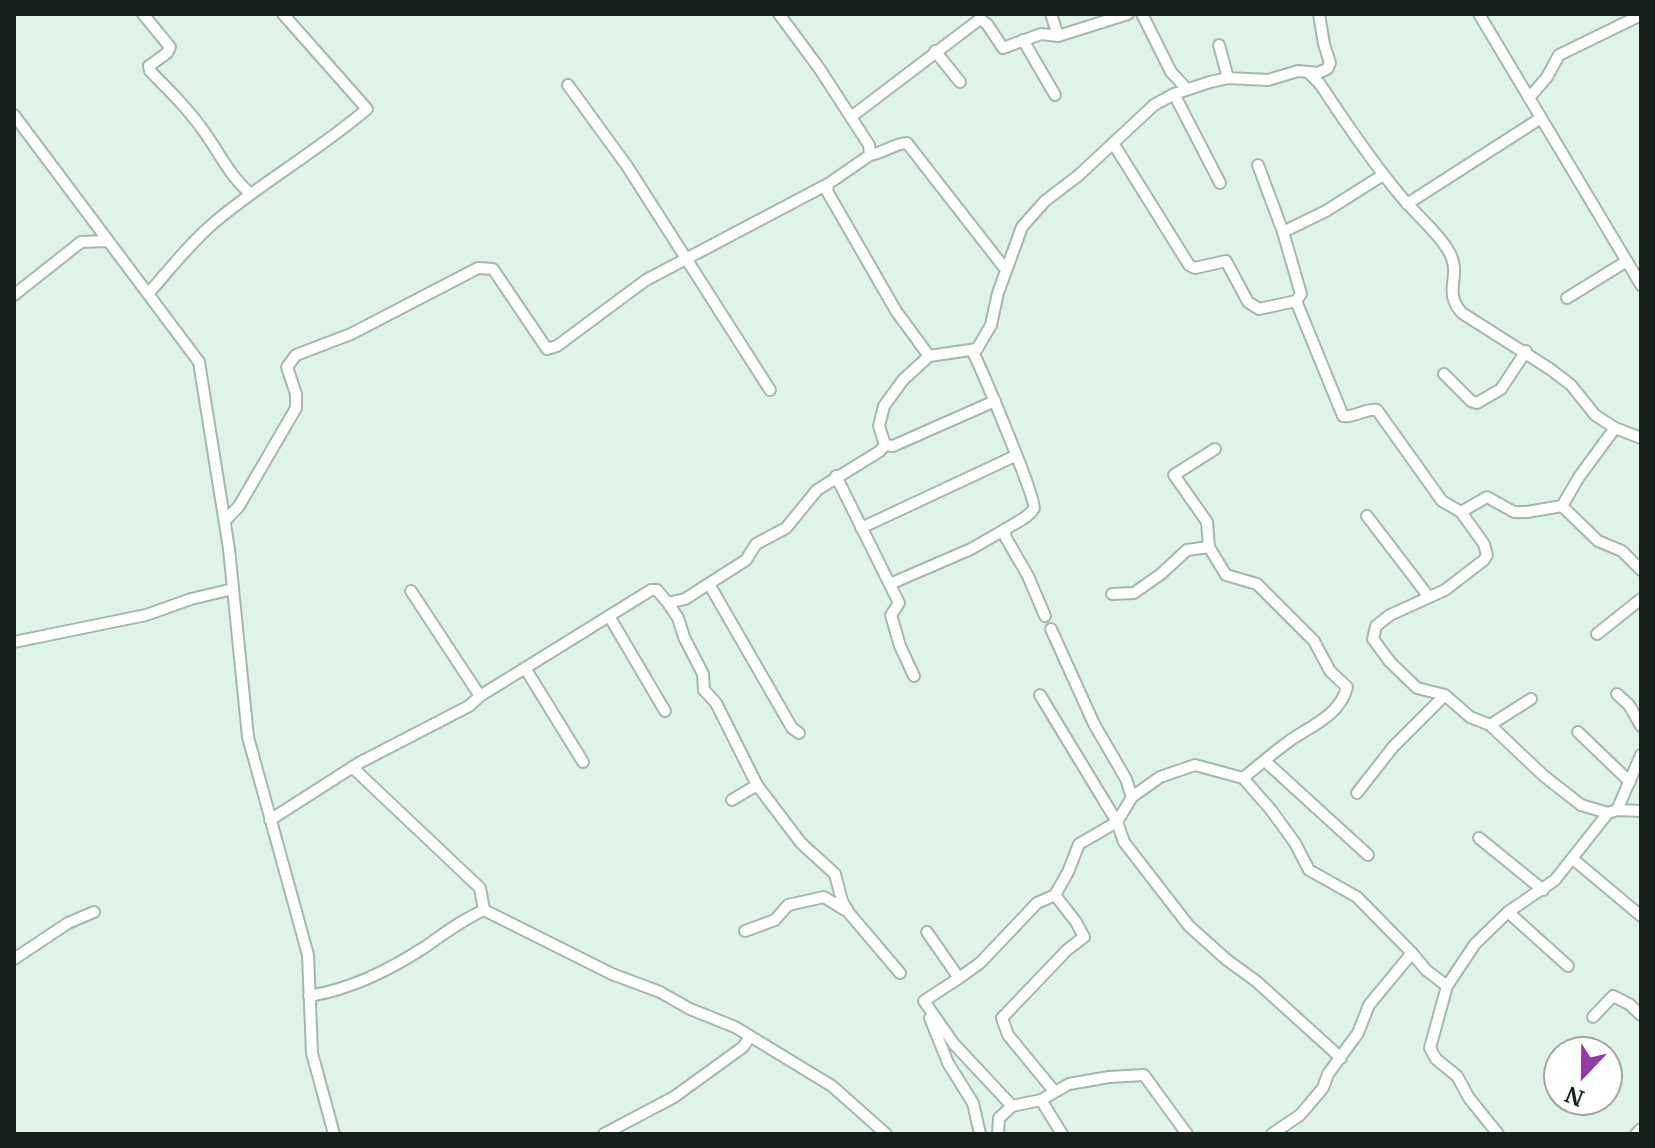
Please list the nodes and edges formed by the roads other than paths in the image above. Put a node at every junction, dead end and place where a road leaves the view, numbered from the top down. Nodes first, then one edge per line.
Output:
1 (143, 14) edge
2 (283, 14) edge
3 (779, 14) edge
4 (1051, 14) edge
5 (1128, 14) edge
6 (1142, 14) edge
7 (1319, 14) edge
8 (1479, 14) edge
9 (1641, 15) edge
10 (1058, 36) junction
11 (1023, 40) junction
12 (1219, 45) dead end
13 (935, 51) junction
14 (1310, 74) junction
15 (1228, 78) junction
16 (960, 82) dead end
17 (568, 85) dead end
18 (1187, 89) junction
19 (1174, 94) junction
20 (1055, 95) dead end
21 (1529, 98) junction
22 (14, 115) edge
23 (851, 117) junction
24 (1541, 118) junction
25 (1113, 143) junction
26 (870, 155) junction
27 (1258, 165) dead end
28 (1383, 175) junction
29 (1220, 183) dead end
30 (828, 184) junction
31 (251, 194) junction
32 (1407, 204) junction
33 (1283, 232) junction
34 (107, 241) junction
35 (687, 259) junction
36 (1627, 261) junction
37 (1006, 270) junction
38 (1641, 285) edge
39 (148, 294) junction
40 (14, 295) edge
41 (1567, 298) dead end
42 (1296, 301) junction
43 (972, 350) junction
44 (1526, 351) junction
45 (929, 356) junction
46 (1444, 374) dead end
47 (770, 390) dead end
48 (995, 401) junction
49 (1615, 428) junction
50 (1641, 438) edge
51 (885, 445) junction
52 (1215, 449) dead end
53 (1015, 456) junction
54 (836, 476) junction
55 (1562, 506) junction
56 (1461, 512) junction
57 (1367, 516) dead end
58 (225, 521) junction
59 (861, 528) junction
60 (1004, 530) junction
61 (1209, 547) junction
62 (1641, 570) edge
63 (709, 584) junction
64 (890, 584) junction
65 (233, 589) junction
66 (411, 591) dead end
67 (1112, 594) dead end
68 (1429, 597) junction
69 (1641, 599) edge
70 (668, 603) junction
71 (609, 616) junction
72 (1045, 616) dead end
73 (1051, 629) dead end
74 (1597, 634) dead end
75 (14, 642) edge
76 (525, 668) junction
77 (914, 676) dead end
78 (1617, 694) dead end
79 (1040, 695) dead end
80 (1445, 695) junction
81 (480, 696) junction
82 (1531, 699) dead end
83 (665, 711) dead end
84 (1490, 725) junction
85 (1641, 726) edge
86 (1578, 732) dead end
87 (799, 733) dead end
88 (1641, 755) edge
89 (1265, 761) junction
90 (583, 762) dead end
91 (352, 767) junction
92 (1243, 778) junction
93 (1630, 782) junction
94 (757, 785) junction
95 (1357, 793) dead end
96 (1132, 797) junction
97 (732, 800) dead end
98 (1641, 811) edge
99 (1613, 812) junction
100 (270, 820) junction
101 (1117, 822) junction
102 (1479, 838) dead end
103 (1368, 855) dead end
104 (1573, 859) junction
105 (1543, 890) junction
106 (1055, 895) junction
107 (484, 910) junction
108 (94, 912) dead end
109 (1508, 912) junction
110 (849, 913) junction
111 (1641, 916) edge
112 (745, 931) dead end
113 (927, 932) dead end
114 (1412, 953) junction
115 (14, 959) edge
116 (1568, 966) dead end
117 (900, 973) dead end
118 (959, 978) junction
119 (1447, 986) junction
120 (309, 996) junction
121 (924, 1001) junction
122 (1641, 1015) edge
123 (1593, 1017) dead end
124 (750, 1037) junction
125 (1341, 1058) junction
126 (1054, 1091) junction
127 (1041, 1100) junction
128 (1012, 1106) junction
129 (1641, 1129) edge
130 (334, 1134) edge
131 (604, 1134) edge
132 (886, 1134) edge
133 (980, 1134) edge
134 (998, 1134) edge
135 (1062, 1134) edge
136 (1187, 1134) edge
137 (1272, 1134) edge
138 (1498, 1134) edge
139 (1636, 1134) edge

1 - 31 street
2 - 31 street
3 - 23 street
4 - 10 street
5 - 10 street
6 - 18 street
7 - 14 street
8 - 21 street
9 - 21 street
10 - 11 street
11 - 13 street
11 - 20 street
12 - 15 street
13 - 16 street
13 - 23 street
14 - 15 street
14 - 28 street
15 - 18 street
17 - 35 street
18 - 19 street
19 - 25 street
19 - 29 street
21 - 24 street
22 - 34 street
23 - 26 street
24 - 32 street
24 - 36 street
25 - 37 street
25 - 42 street
26 - 30 street
26 - 37 street
27 - 33 street
28 - 32 street
28 - 33 street
30 - 35 street
30 - 45 street
31 - 39 street
32 - 44 street
33 - 42 street
34 - 39 street
34 - 40 street
35 - 47 street
35 - 58 street
36 - 38 street
36 - 41 street
37 - 43 street
39 - 58 street
42 - 56 street
43 - 45 street
43 - 48 street
44 - 46 street
44 - 49 street
45 - 51 street
48 - 51 street
48 - 53 street
49 - 50 street
49 - 55 street
51 - 54 street
52 - 61 street
53 - 59 street
53 - 60 street
54 - 59 street
54 - 63 street
55 - 56 street
55 - 62 street
56 - 68 street
57 - 68 street
58 - 65 street
59 - 64 street
60 - 64 street
60 - 72 street
61 - 67 street
61 - 89 street
63 - 70 street
63 - 87 street
64 - 77 street
65 - 75 street
65 - 100 street
66 - 81 street
68 - 80 street
69 - 74 street
70 - 71 street
70 - 94 street
71 - 76 street
71 - 83 street
73 - 96 street
76 - 81 street
76 - 90 street
78 - 85 street
79 - 101 street
80 - 84 street
80 - 95 street
81 - 91 street
82 - 84 street
84 - 99 street
86 - 93 street
88 - 93 street
89 - 92 street
89 - 103 street
91 - 100 street
91 - 107 street
92 - 96 street
92 - 114 street
93 - 99 street
94 - 97 street
94 - 110 street
96 - 101 street
98 - 99 street
99 - 104 street
100 - 120 street
101 - 106 street
101 - 125 street
102 - 105 street
104 - 105 street
104 - 111 street
105 - 109 street
106 - 118 street
106 - 126 street
107 - 120 street
107 - 124 street
108 - 115 street
109 - 116 street
109 - 119 street
110 - 112 street
110 - 117 street
113 - 118 street
114 - 119 street
114 - 125 street
118 - 121 street
119 - 138 street
120 - 130 street
121 - 128 street
121 - 133 street
122 - 123 street
124 - 131 street
124 - 132 street
125 - 137 street
126 - 127 street
126 - 136 street
127 - 128 street
127 - 135 street
128 - 134 street
129 - 139 street

